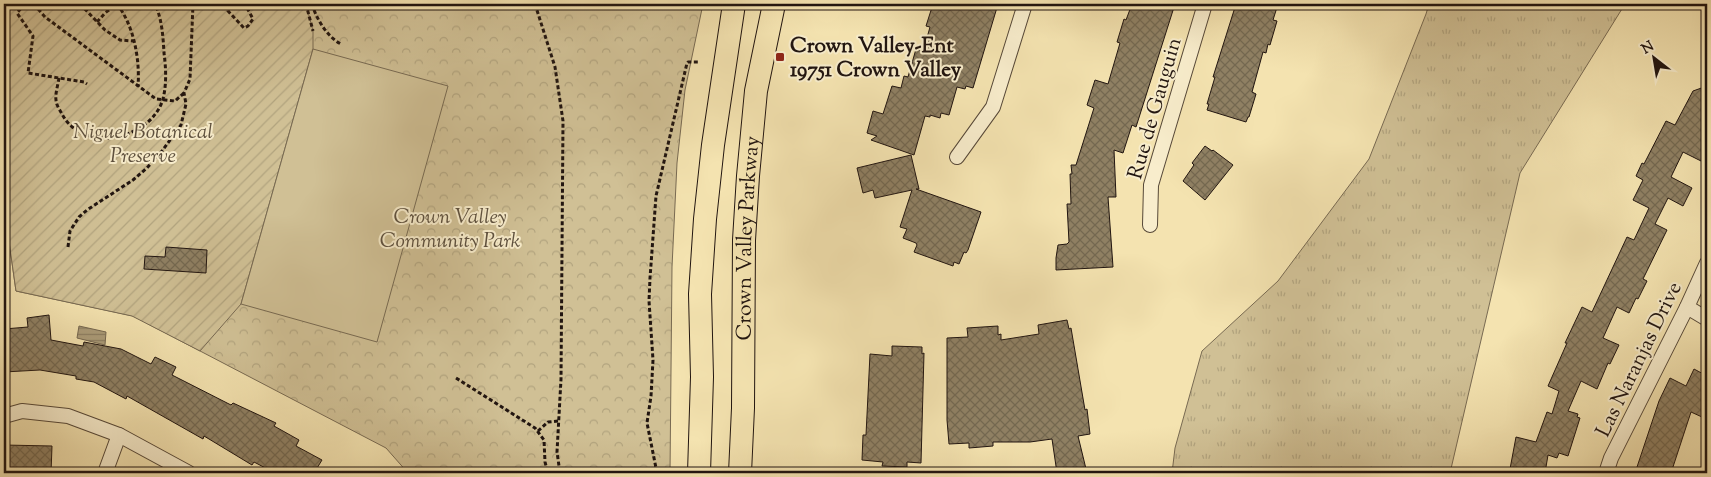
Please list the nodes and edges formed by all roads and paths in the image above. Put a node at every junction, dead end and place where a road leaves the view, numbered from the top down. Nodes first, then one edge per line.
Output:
1 (24, 4) edge
2 (34, 4) edge
3 (80, 4) edge
4 (117, 4) edge
5 (155, 4) edge
6 (193, 4) edge
7 (227, 4) edge
8 (245, 4) edge
9 (306, 4) edge
10 (312, 4) edge
11 (535, 4) edge
12 (734, 4) edge
13 (774, 4) edge
14 (1025, 4) edge
15 (1205, 4) edge
16 (97, 22) junction
17 (313, 31) dead end
18 (133, 41) junction
19 (341, 44) dead end
20 (698, 62) dead end
21 (58, 78) junction
22 (87, 84) dead end
23 (138, 87) junction
24 (184, 92) junction
25 (162, 100) junction
26 (957, 157) dead end
27 (1150, 225) dead end
28 (68, 247) dead end
29 (1707, 262) edge
30 (1687, 307) junction
31 (1707, 319) edge
32 (456, 378) dead end
33 (4, 416) edge
34 (558, 421) junction
35 (538, 431) junction
36 (119, 435) junction
37 (105, 473) edge
38 (189, 473) edge
39 (548, 473) edge
40 (560, 473) edge
41 (657, 473) edge
42 (699, 473) edge
43 (740, 473) edge
44 (1606, 473) edge

1 - 21 path
2 - 23 path
3 - 16 path
4 - 16 path
4 - 18 path
5 - 25 path
6 - 24 path
7 - 8 path
9 - 17 path
10 - 19 path
11 - 34 path
12 - 42 main road, Crown Valley Parkway
13 - 43 main road, Crown Valley Parkway
14 - 26 street
15 - 27 street, Rue de Gauguin
16 - 18 path
18 - 23 path
20 - 41 path
21 - 22 path
21 - 25 path
23 - 25 path
24 - 25 path
24 - 28 path
29 - 30 street, Las Naranjas Drive
30 - 31 street
30 - 44 street, Las Naranjas Drive
32 - 35 path
33 - 36 street
34 - 35 path
34 - 40 path
35 - 39 path
36 - 37 street
36 - 38 street

